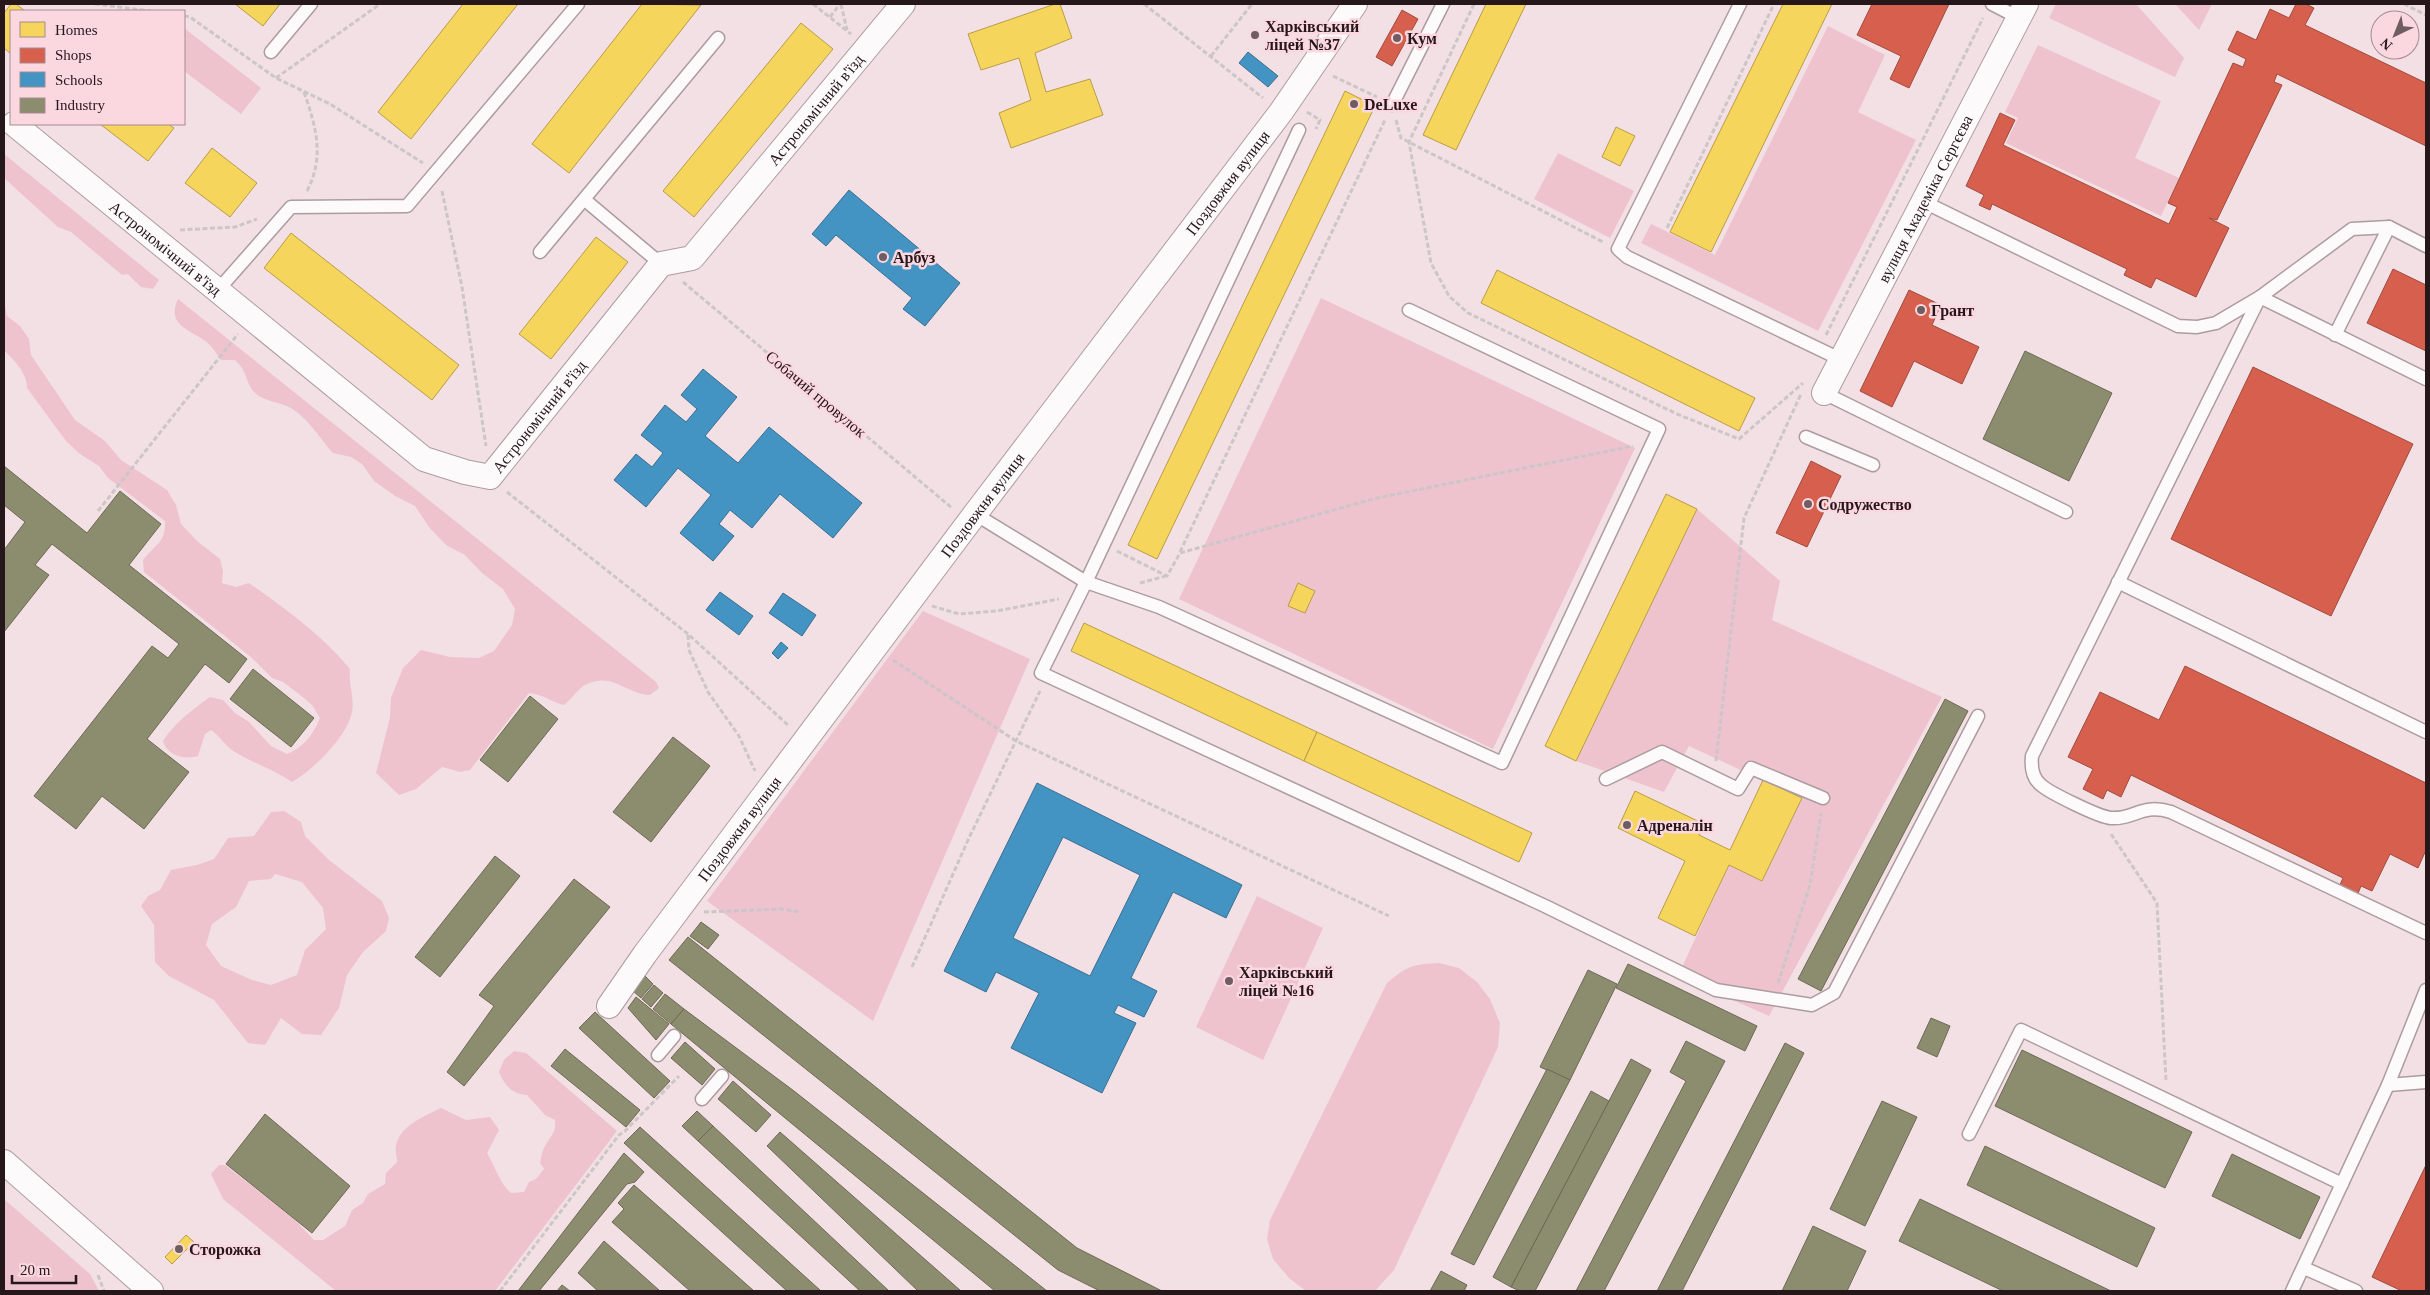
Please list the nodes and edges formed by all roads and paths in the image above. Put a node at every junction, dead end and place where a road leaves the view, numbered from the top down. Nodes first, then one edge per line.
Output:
1 (95, 4) edge
2 (311, 4) edge
3 (380, 4) edge
4 (578, 4) edge
5 (813, 4) edge
6 (841, 4) edge
7 (903, 4) edge
8 (1144, 4) edge
9 (1252, 4) edge
10 (1355, 4) edge
11 (1443, 4) edge
12 (1474, 4) edge
13 (1740, 4) edge
14 (1774, 4) edge
15 (2404, 4) edge
16 (1989, 8) edge
17 (142, 10) edge
18 (2023, 11) edge
19 (2426, 15) edge
20 (185, 16) edge
21 (830, 17) junction
22 (847, 31) junction
23 (718, 38) dead end
24 (868, 47) junction
25 (271, 52) dead end
26 (1964, 54) dead end
27 (1211, 56) junction
28 (1332, 75) dead end
29 (276, 78) junction
30 (304, 92) junction
31 (1392, 105) junction
32 (1306, 111) dead end
33 (1281, 112) junction
34 (15, 125) edge
35 (1299, 130) dead end
36 (1312, 138) dead end
37 (1409, 142) junction
38 (436, 172) junction
39 (584, 200) junction
40 (1924, 202) junction
41 (291, 207) junction
42 (2389, 227) junction
43 (1667, 228) dead end
44 (172, 230) dead end
45 (2426, 246) edge
46 (1618, 249) junction
47 (540, 252) dead end
48 (662, 264) junction
49 (218, 290) junction
50 (2260, 296) junction
51 (1409, 310) dead end
52 (1468, 313) dead end
53 (251, 318) junction
54 (2335, 335) junction
55 (1842, 360) junction
56 (2426, 379) edge
57 (1816, 386) junction
58 (1806, 437) dead end
59 (1653, 441) junction
60 (1873, 465) dead end
61 (490, 477) junction
62 (98, 511) dead end
63 (2066, 512) dead end
64 (974, 514) junction
65 (1119, 541) dead end
66 (1180, 553) junction
67 (1167, 576) junction
68 (1086, 582) junction
69 (2118, 582) junction
70 (1109, 590) junction
71 (1078, 596) junction
72 (927, 605) dead end
73 (688, 634) junction
74 (890, 658) dead end
75 (1038, 695) dead end
76 (1978, 716) dead end
77 (2426, 732) edge
78 (806, 740) junction
79 (1016, 741) junction
80 (1714, 777) junction
81 (1606, 779) dead end
82 (765, 795) junction
83 (1823, 798) joint
84 (2100, 816) junction
85 (700, 912) dead end
86 (800, 912) dead end
87 (1389, 916) dead end
88 (2426, 932) edge
89 (912, 967) dead end
90 (2426, 990) edge
91 (1773, 1000) junction
92 (609, 1006) dead end
93 (674, 1036) dead end
94 (658, 1055) dead end
95 (679, 1076) dead end
96 (722, 1076) dead end
97 (2426, 1082) edge
98 (2388, 1085) junction
99 (702, 1099) dead end
100 (2167, 1100) junction
101 (1969, 1134) dead end
102 (4, 1162) edge
103 (2342, 1184) junction
104 (2304, 1268) junction
105 (97, 1272) dead end
106 (104, 1291) edge
107 (151, 1291) edge
108 (500, 1291) edge
109 (2292, 1291) edge
110 (2356, 1291) edge

1 - 17 path
2 - 25 lane
3 - 29 path
4 - 38 lane
5 - 21 path
6 - 21 path
6 - 22 path
7 - 24 street, Астрономічний в'їзд
8 - 27 path
9 - 27 path
10 - 33 street, Поздовжня вулиця
11 - 31 lane
12 - 37 path
13 - 46 lane
14 - 43 path
15 - 19 path
16 - 18 lane
16 - 26 path
18 - 40 street, вулиця Академіка Сергєєва
20 - 29 path
21 - 22 path
22 - 24 path
23 - 39 lane
24 - 48 street, Астрономічний в'їзд
27 - 33 path
28 - 31 path
29 - 30 path
30 - 38 path
30 - 41 path
31 - 37 path
31 - 66 path
32 - 36 path
33 - 64 street, Поздовжня вулиця
34 - 49 street, Астрономічний в'їзд
35 - 68 lane
37 - 46 path
37 - 52 path
38 - 41 lane
38 - 61 path
39 - 47 lane
39 - 48 lane
40 - 50 lane
40 - 55 street, вулиця Академіка Сергєєва
41 - 44 path
41 - 49 lane
42 - 45 lane
42 - 50 lane
42 - 54 lane
46 - 55 lane
48 - 61 street, Астрономічний в'їзд
48 - 64 path, Собачий провулок
49 - 53 street, Астрономічний в'їзд
50 - 54 lane
50 - 69 lane
51 - 59 lane
53 - 61 street, Астрономічний в'їзд
53 - 62 path
54 - 56 lane
55 - 57 street, вулиця Академіка Сергєєва
57 - 63 lane
57 - 80 path
58 - 60 lane
59 - 66 path
59 - 70 lane
61 - 73 path
64 - 68 lane
64 - 78 street, Поздовжня вулиця
65 - 67 path
66 - 67 path
67 - 70 path
68 - 70 lane
68 - 71 lane
69 - 77 lane
69 - 84 lane
71 - 72 path
71 - 91 lane
73 - 78 path
73 - 82 path
74 - 79 path
75 - 79 path
76 - 91 lane
78 - 82 street, Поздовжня вулиця
79 - 87 path
79 - 89 path
80 - 81 lane
80 - 83 lane
82 - 92 street, Поздовжня вулиця
83 - 91 path
84 - 88 lane
84 - 100 path
85 - 86 path
90 - 98 lane
93 - 94 lane
95 - 108 path
96 - 99 lane
97 - 98 lane
98 - 103 lane
100 - 101 lane
100 - 103 lane
102 - 107 street
103 - 104 lane
104 - 109 lane
104 - 110 lane
105 - 106 path

